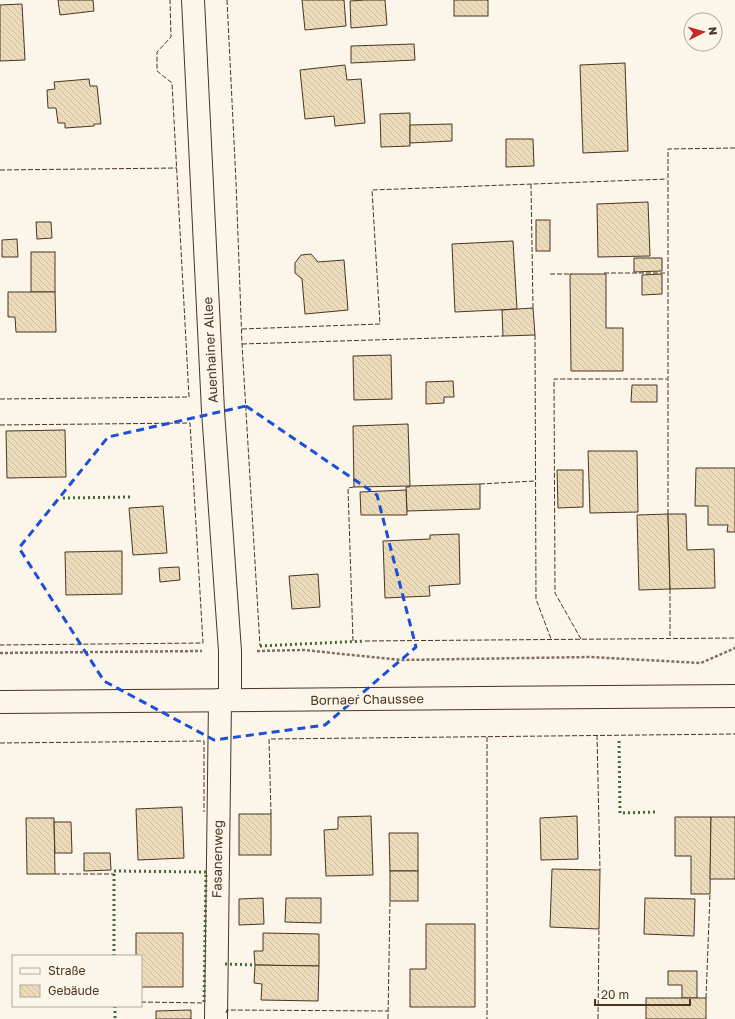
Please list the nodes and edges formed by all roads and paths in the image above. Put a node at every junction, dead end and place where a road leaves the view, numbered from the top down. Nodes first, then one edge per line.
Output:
1 (193, 0) edge
2 (735, 648) edge
3 (230, 651) junction
4 (0, 653) edge
5 (735, 696) edge
6 (225, 700) junction
7 (0, 702) edge
8 (216, 1019) edge

1 - 3 street, Auenhainer Allee
2 - 3 path
3 - 4 path
3 - 6 street, Auenhainer Allee
5 - 6 street, Bornaer Chaussee
6 - 7 street, Bornaer Chaussee
6 - 8 street, Fasanenweg

